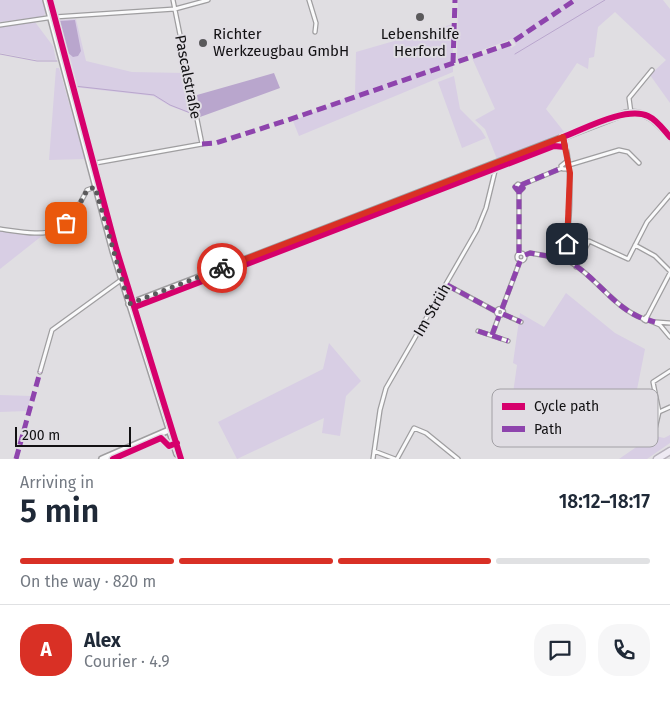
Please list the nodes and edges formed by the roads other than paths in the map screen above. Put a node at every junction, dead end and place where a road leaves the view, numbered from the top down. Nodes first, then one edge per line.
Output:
1 (46, 0) edge
2 (173, 0) edge
3 (208, 0) edge
4 (309, 0) edge
5 (175, 9) junction
6 (51, 18) junction
7 (0, 25) edge
8 (315, 32) dead end
9 (652, 70) dead end
10 (631, 113) junction
11 (563, 137) junction
12 (670, 137) edge
13 (497, 163) junction
14 (639, 163) dead end
15 (89, 164) junction
16 (568, 165) junction
17 (562, 168) junction
18 (95, 187) junction
19 (670, 195) edge
20 (0, 229) edge
21 (635, 245) junction
22 (520, 253) junction
23 (525, 254) junction
24 (561, 257) junction
25 (520, 261) junction
26 (576, 267) junction
27 (670, 272) edge
28 (121, 280) junction
29 (447, 285) junction
30 (129, 304) junction
31 (500, 314) junction
32 (646, 319) junction
33 (521, 322) dead end
34 (656, 322) junction
35 (670, 323) edge
36 (478, 331) dead end
37 (492, 335) junction
38 (670, 337) edge
39 (508, 341) dead end
40 (670, 370) edge
41 (40, 372) dead end
42 (653, 389) edge
43 (670, 407) edge
44 (658, 412) edge
45 (169, 430) junction
46 (374, 451) junction
47 (670, 451) edge
48 (178, 456) edge
49 (102, 459) edge
50 (373, 459) edge
51 (396, 459) edge
52 (458, 459) edge
53 (657, 459) edge

1 - 6 main road
2 - 5 street, Pascalstraße
3 - 5 street
4 - 8 street
5 - 6 street
5 - 15 street, Pascalstraße
6 - 7 street
6 - 15 main road
9 - 10 street
10 - 11 main road
10 - 12 main road
11 - 13 main road
11 - 16 street
13 - 29 street, Im Strüh
13 - 30 main road
14 - 16 street
15 - 18 main road
16 - 17 street
16 - 17 street
16 - 24 street
17 - 22 street
18 - 20 street
18 - 28 main road
19 - 21 street
21 - 26 street
21 - 27 street
22 - 23 street
22 - 25 street
23 - 24 street
23 - 25 street
24 - 26 street
25 - 31 street
26 - 32 street
27 - 32 street
28 - 30 main road
28 - 41 street
29 - 31 street
29 - 46 street, Im Strüh
30 - 45 main road
31 - 33 street
31 - 37 street
32 - 34 street
34 - 35 street
34 - 38 street
36 - 37 street
37 - 39 street
40 - 42 street
43 - 44 street
45 - 48 main road
45 - 49 main road
46 - 50 street, Im Strüh
46 - 51 street
47 - 53 highway
51 - 52 street

